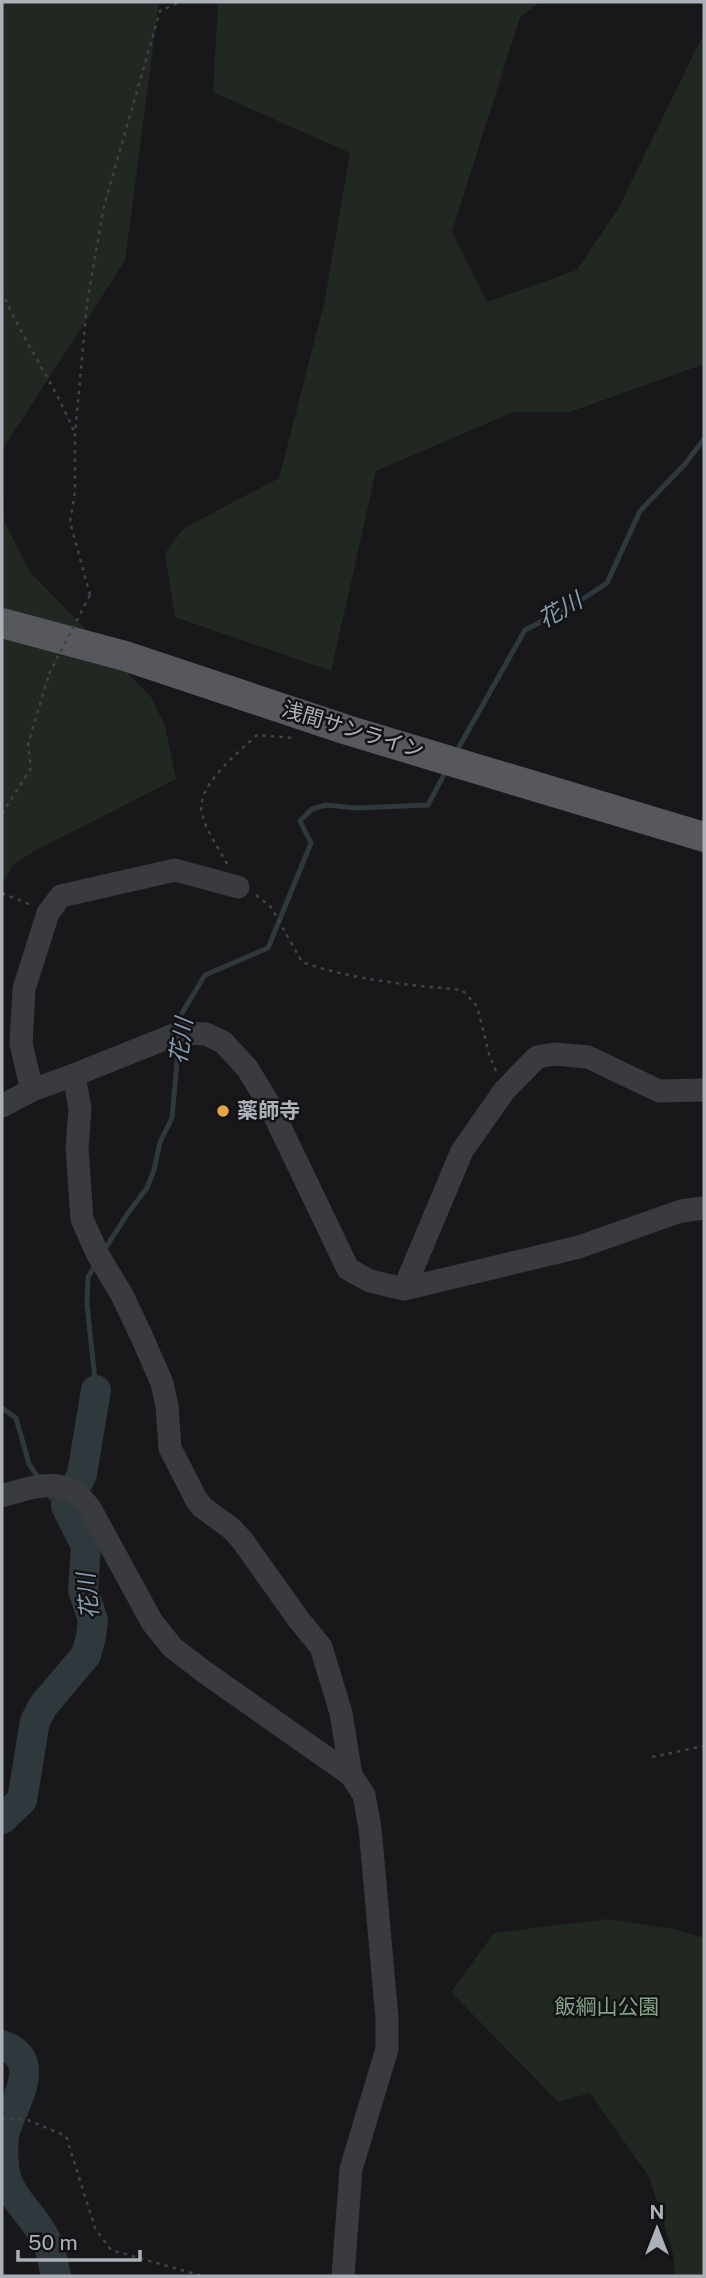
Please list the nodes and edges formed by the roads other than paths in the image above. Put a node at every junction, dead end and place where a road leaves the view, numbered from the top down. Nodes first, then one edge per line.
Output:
1 (2, 623) edge
2 (704, 837) edge
3 (238, 887) road end
4 (74, 1075) junction
5 (32, 1090) junction
6 (704, 1090) edge
7 (2, 1106) edge
8 (704, 1209) edge
9 (404, 1289) junction
10 (2, 1496) edge
11 (351, 1775) junction
12 (343, 2276) edge

1 - 2 main road, 浅間サンライン
3 - 5 street
4 - 5 street
4 - 9 street
4 - 11 street
5 - 7 street
6 - 9 street
8 - 9 street
10 - 11 street
11 - 12 street

